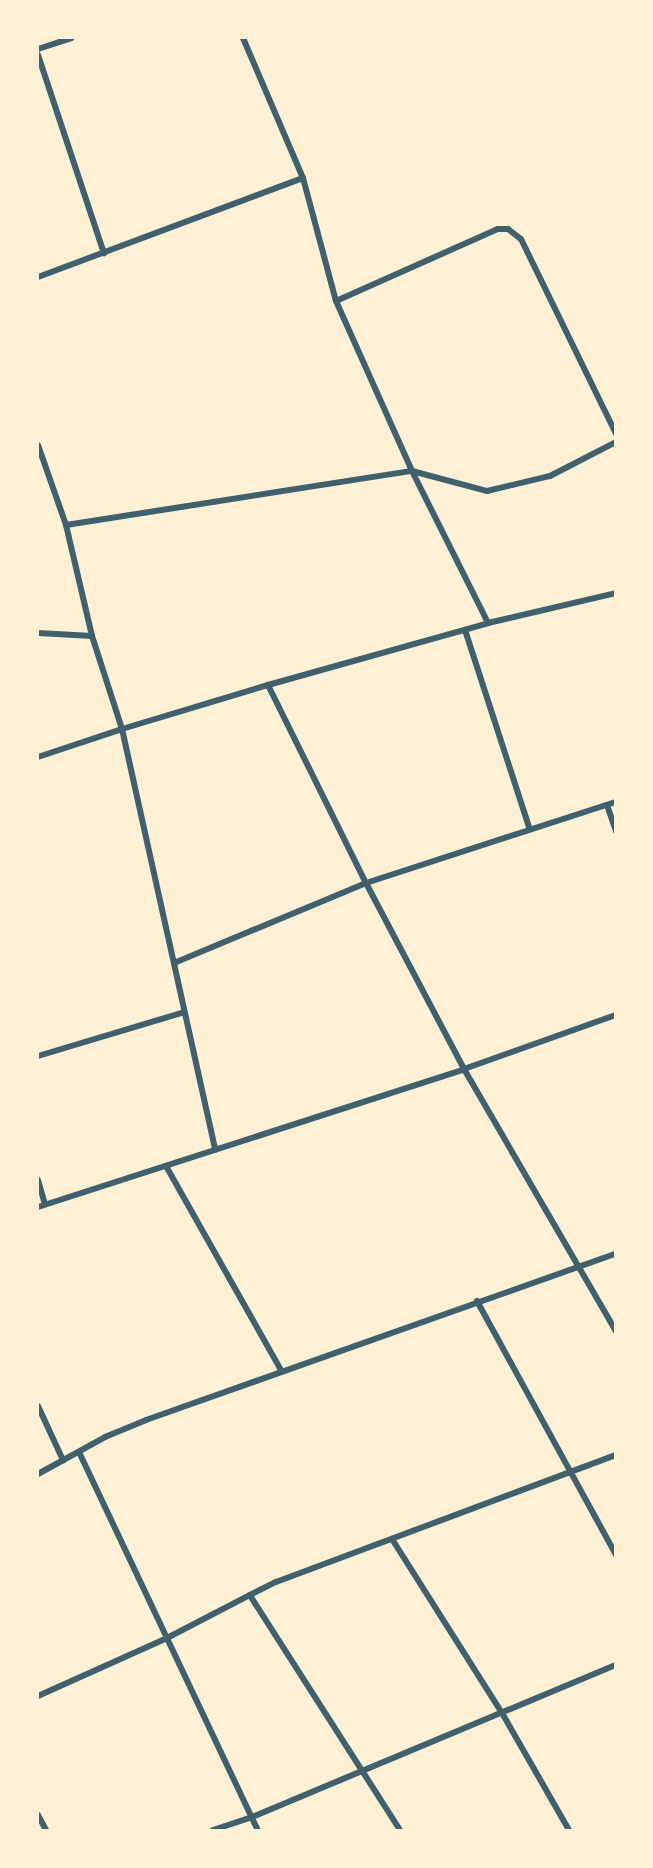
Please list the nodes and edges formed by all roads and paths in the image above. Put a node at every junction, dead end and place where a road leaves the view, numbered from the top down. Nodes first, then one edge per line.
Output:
1 (71, 38) edge
2 (243, 38) edge
3 (38, 49) edge
4 (38, 55) edge
5 (303, 178) junction
6 (104, 252) junction
7 (38, 277) edge
8 (336, 301) junction
9 (615, 434) edge
10 (615, 442) edge
11 (38, 445) edge
12 (412, 471) junction
13 (66, 525) junction
14 (615, 593) edge
15 (488, 623) junction
16 (465, 630) junction
17 (38, 633) edge
18 (92, 636) junction
19 (268, 685) junction
20 (122, 729) junction
21 (38, 757) edge
22 (615, 802) edge
23 (607, 805) junction
24 (530, 830) junction
25 (615, 831) edge
26 (366, 883) junction
27 (174, 963) junction
28 (185, 1012) junction
29 (615, 1015) edge
30 (38, 1056) edge
31 (464, 1069) junction
32 (215, 1150) junction
33 (166, 1166) junction
34 (38, 1180) edge
35 (45, 1204) junction
36 (38, 1207) edge
37 (615, 1254) edge
38 (579, 1266) junction
39 (477, 1302) junction
40 (615, 1331) edge
41 (282, 1372) junction
42 (38, 1406) edge
43 (79, 1452) junction
44 (615, 1455) edge
45 (63, 1460) junction
46 (569, 1471) junction
47 (38, 1474) edge
48 (392, 1539) junction
49 (615, 1555) edge
50 (250, 1595) junction
51 (167, 1638) junction
52 (615, 1665) edge
53 (38, 1696) edge
54 (501, 1713) junction
55 (363, 1770) junction
56 (38, 1815) edge
57 (252, 1817) junction
58 (46, 1830) edge
59 (213, 1830) edge
60 (258, 1830) edge
61 (400, 1830) edge
62 (569, 1830) edge

1 - 3 street
2 - 5 street
4 - 6 street
5 - 6 street
5 - 8 street
6 - 7 street
8 - 9 street
8 - 12 street
10 - 12 street
11 - 13 street
12 - 13 street
12 - 15 street
13 - 18 street
14 - 15 street
15 - 16 street
16 - 19 street
16 - 24 street
17 - 18 street
18 - 20 street
19 - 20 street
19 - 26 street
20 - 21 street
20 - 27 street
22 - 23 street
23 - 24 street
23 - 25 street
24 - 26 street
26 - 27 street
26 - 31 street
27 - 28 street
28 - 30 street
28 - 32 street
29 - 31 street
31 - 32 street
31 - 38 street
32 - 33 street
33 - 35 street
33 - 41 street
34 - 35 street
35 - 36 street
37 - 38 street
38 - 39 street
38 - 40 street
39 - 41 street
39 - 46 street
41 - 43 street
42 - 45 street
43 - 45 street
43 - 51 street
44 - 46 street
45 - 47 street
46 - 48 street
46 - 49 street
48 - 50 street
48 - 54 street
50 - 51 street
50 - 55 street
51 - 53 street
51 - 57 street
52 - 54 street
54 - 55 street
54 - 62 street
55 - 57 street
55 - 61 street
56 - 58 street
57 - 59 street
57 - 60 street

